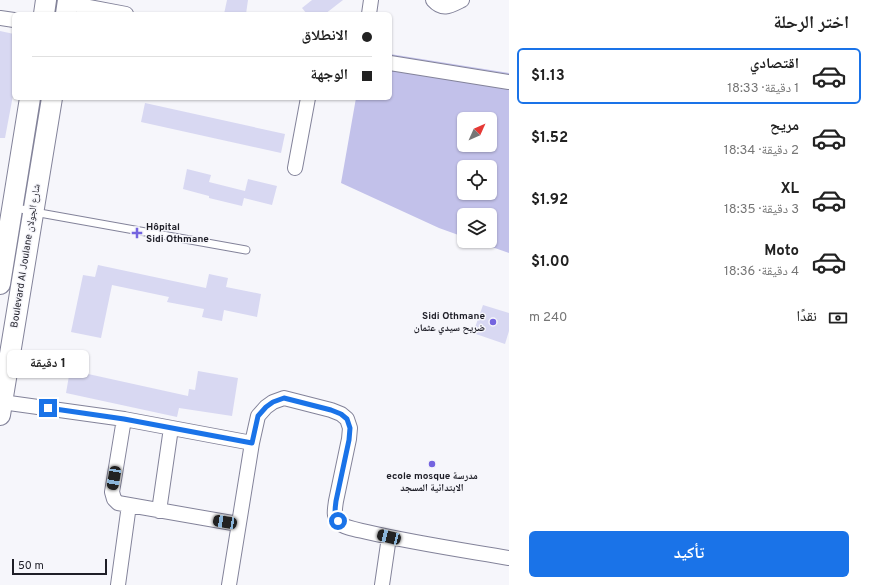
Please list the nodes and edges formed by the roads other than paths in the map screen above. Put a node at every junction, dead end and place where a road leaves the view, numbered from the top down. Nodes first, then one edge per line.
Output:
1 (46, 0) edge
2 (371, 0) edge
3 (433, 0) edge
4 (462, 0) edge
5 (67, 6) edge
6 (44, 12) edge
7 (111, 12) edge
8 (369, 12) edge
9 (0, 18) edge
10 (12, 20) edge
11 (392, 62) edge
12 (509, 82) edge
13 (30, 100) edge
14 (52, 100) edge
15 (308, 100) edge
16 (295, 168) dead end
17 (13, 207) junction
18 (34, 212) junction
19 (4, 237) edge
20 (246, 250) dead end
21 (0, 284) edge
22 (1, 408) edge
23 (124, 419) junction
24 (172, 428) junction
25 (252, 443) junction
26 (129, 505) junction
27 (159, 511) junction
28 (238, 524) junction
29 (389, 537) junction
30 (509, 558) edge
31 (118, 585) edge
32 (229, 585) edge
33 (382, 585) edge

1 - 6 main road
2 - 8 street
3 - 4 street
5 - 7 street
9 - 10 street
11 - 12 street
13 - 17 main road, Boulevard Al Joulane شارع الجولان
14 - 18 main road, Boulevard Al Joulane شارع الجولان
15 - 16 street
17 - 18 lane
17 - 19 main road, Boulevard Al Joulane شارع الجولان
18 - 20 lane
18 - 22 main road, Boulevard Al Joulane شارع الجولان
19 - 21 main road, Boulevard Al Joulane شارع الجولان
22 - 23 street
23 - 24 street
23 - 26 street
24 - 25 street
24 - 27 street
25 - 28 street
25 - 29 street
26 - 27 street
26 - 31 street
27 - 28 street
28 - 32 street
29 - 30 street
29 - 33 street

